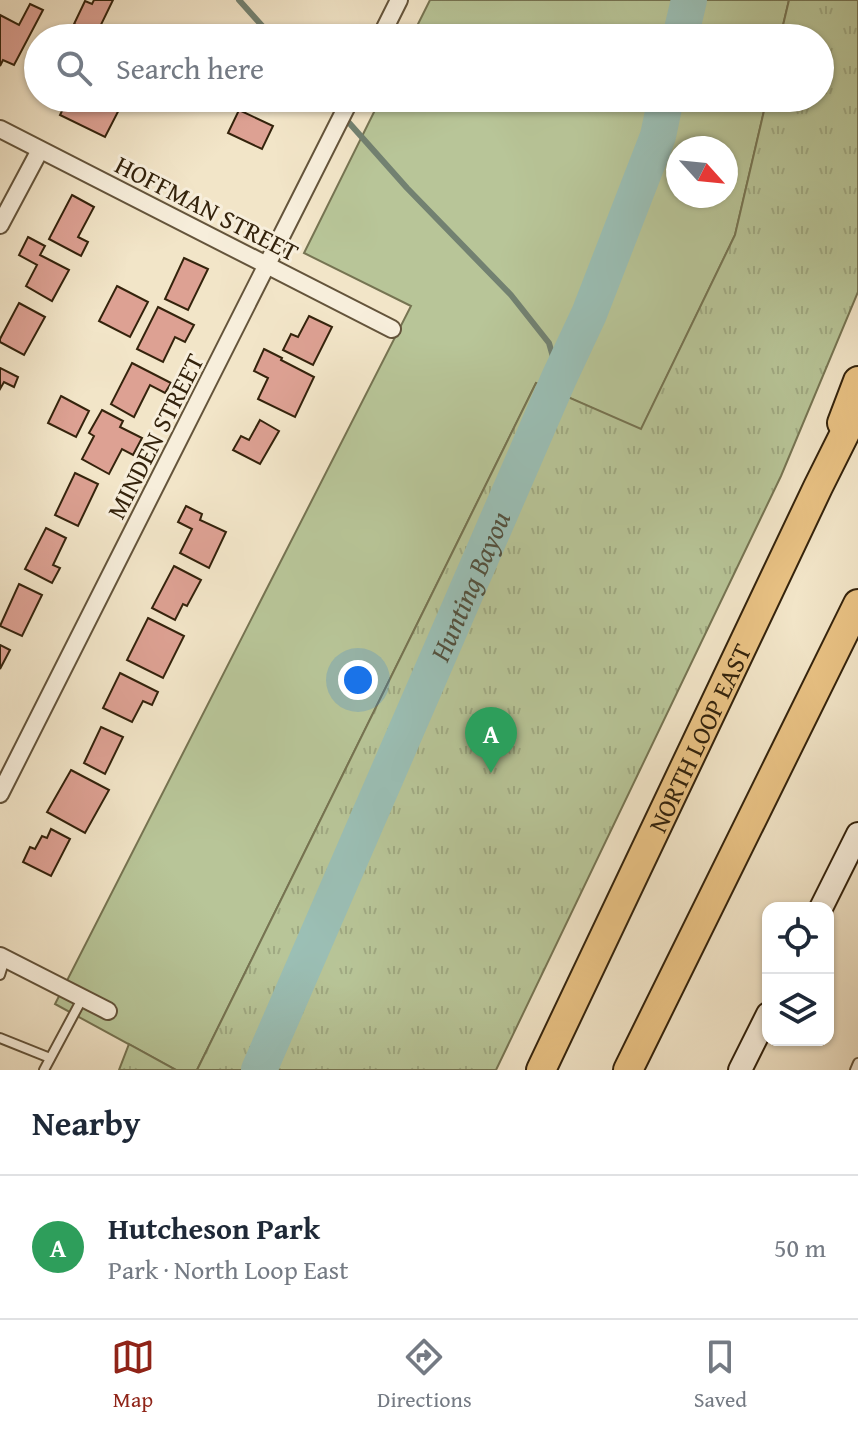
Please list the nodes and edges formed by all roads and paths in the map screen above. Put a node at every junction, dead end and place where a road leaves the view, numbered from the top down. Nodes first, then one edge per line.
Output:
1 (399, 0) edge
2 (387, 24) edge
3 (344, 112) edge
4 (0, 129) edge
5 (40, 150) junction
6 (0, 225) edge
7 (267, 267) junction
8 (392, 329) dead end
9 (858, 381) edge
10 (858, 407) edge
11 (818, 487) junction
12 (858, 604) edge
13 (858, 613) edge
14 (837, 646) junction
15 (0, 794) edge
16 (858, 834) edge
17 (824, 902) edge
18 (2, 963) edge
19 (83, 998) junction
20 (108, 1011) dead end
21 (762, 1026) edge
22 (0, 1038) edge
23 (50, 1058) junction
24 (858, 1063) edge
25 (44, 1070) edge
26 (541, 1070) edge
27 (628, 1070) edge
28 (740, 1070) edge
29 (855, 1070) edge

1 - 2 street
3 - 7 street, MINDEN STREET
4 - 5 street, HOFFMAN STREET
5 - 6 street
5 - 7 street, HOFFMAN STREET
7 - 8 street, HOFFMAN STREET
7 - 15 street, MINDEN STREET
9 - 11 highway
10 - 11 highway, NORTH LOOP EAST
11 - 26 highway, NORTH LOOP EAST
12 - 14 highway
13 - 14 highway
14 - 27 highway
16 - 17 main road
18 - 19 street
19 - 20 street
19 - 23 lane
21 - 28 main road
22 - 23 lane
23 - 25 lane
24 - 29 lane

